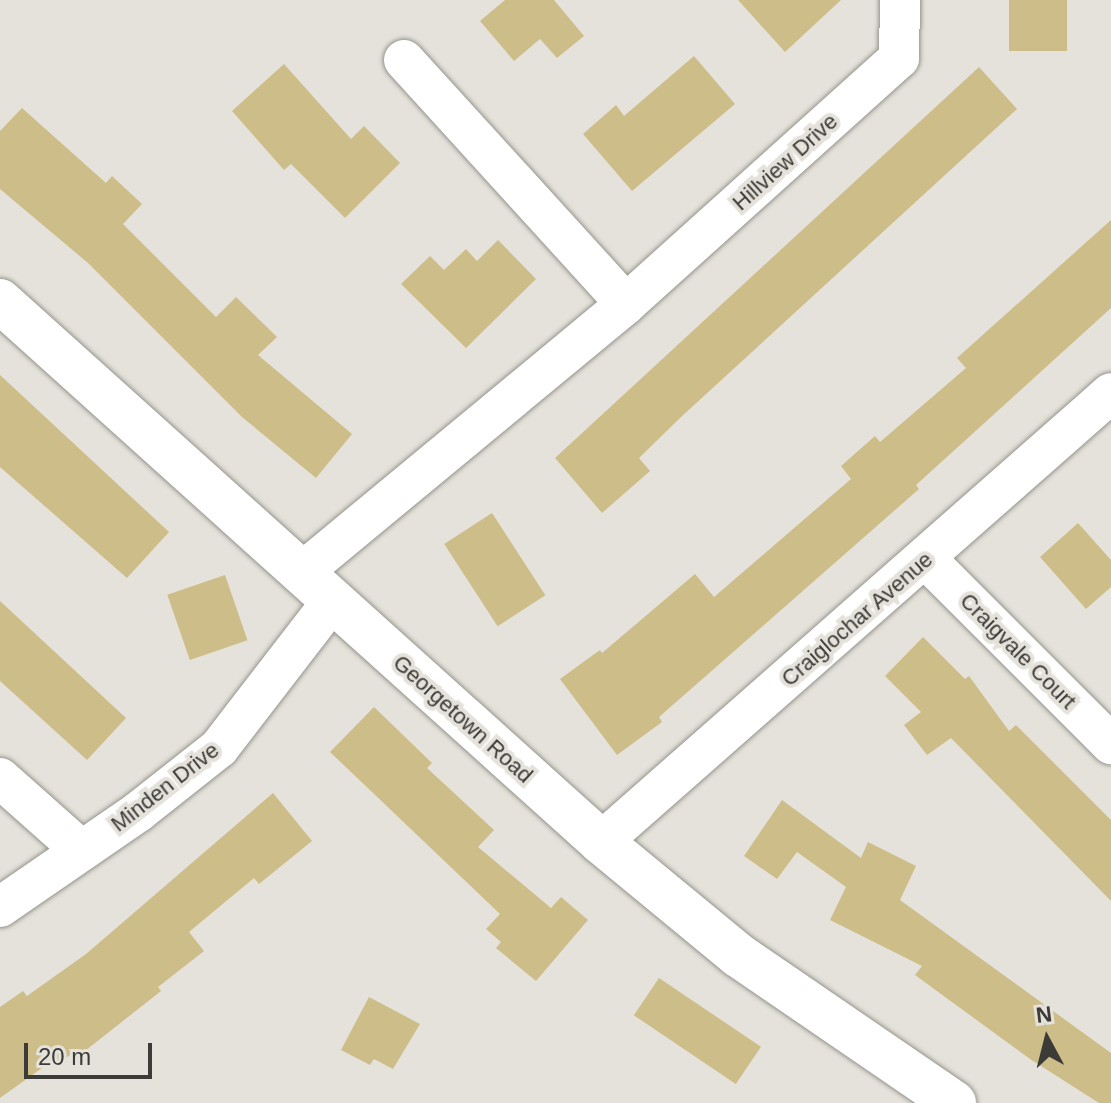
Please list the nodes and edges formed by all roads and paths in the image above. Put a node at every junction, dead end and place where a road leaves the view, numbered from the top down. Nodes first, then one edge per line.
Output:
1 (900, 0) edge
2 (404, 60) dead end
3 (0, 301) edge
4 (626, 304) junction
5 (1111, 393) edge
6 (926, 559) junction
7 (317, 586) junction
8 (1111, 744) edge
9 (0, 778) edge
10 (601, 842) junction
11 (81, 850) junction
12 (0, 907) edge
13 (954, 1103) edge

1 - 4 street, Hillview Drive
2 - 4 street
3 - 7 street, Georgetown Road
4 - 7 street, Hillview Drive
5 - 6 street, Craiglochar Avenue
6 - 8 street, Craigvale Court
6 - 10 street, Craiglochar Avenue
7 - 10 street, Georgetown Road
7 - 11 street, Minden Drive
9 - 11 street
10 - 13 street, Georgetown Road
11 - 12 street, Minden Drive

